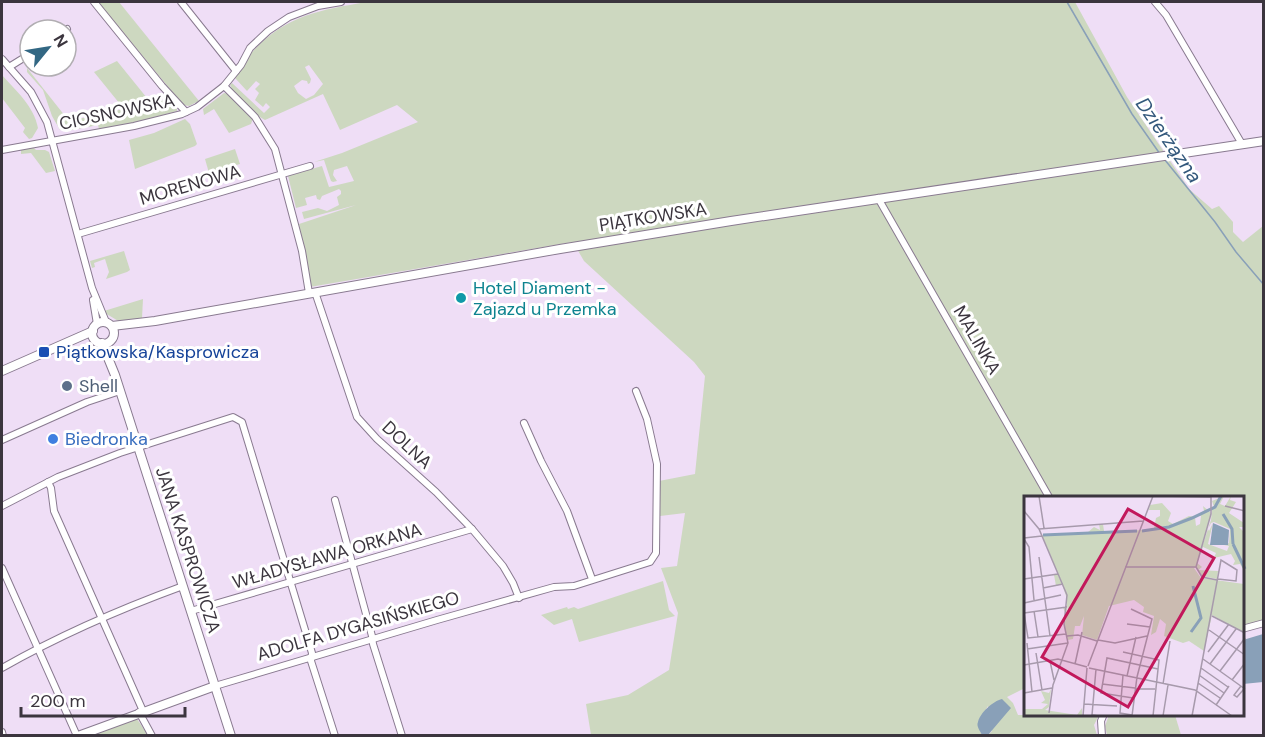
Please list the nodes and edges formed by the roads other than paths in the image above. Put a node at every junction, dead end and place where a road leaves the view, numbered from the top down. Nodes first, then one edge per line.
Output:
1 (94, 2) edge
2 (181, 2) edge
3 (306, 2) edge
4 (341, 2) edge
5 (1155, 2) edge
6 (312, 9) junction
7 (4, 63) edge
8 (236, 71) junction
9 (224, 86) junction
10 (186, 112) junction
11 (53, 141) junction
12 (1263, 141) edge
13 (1242, 144) junction
14 (2, 150) edge
15 (310, 166) dead end
16 (282, 175) junction
17 (878, 198) junction
18 (78, 234) junction
19 (312, 292) junction
20 (104, 333) junction
21 (2, 371) edge
22 (120, 391) junction
23 (636, 391) dead end
24 (524, 423) dead end
25 (2, 440) edge
26 (138, 447) junction
27 (48, 482) junction
28 (1048, 496) edge
29 (335, 501) dead end
30 (2, 506) edge
31 (472, 529) junction
32 (352, 564) junction
33 (2, 568) edge
34 (592, 579) junction
35 (291, 582) junction
36 (183, 586) junction
37 (519, 598) junction
38 (191, 611) junction
39 (101, 617) junction
40 (1263, 623) edge
41 (1244, 628) edge
42 (373, 639) junction
43 (38, 647) junction
44 (313, 657) junction
45 (2, 668) edge
46 (215, 686) junction
47 (141, 712) junction
48 (1103, 716) edge
49 (77, 735) edge
50 (152, 735) edge
51 (231, 735) edge
52 (335, 735) edge
53 (402, 735) edge
54 (1102, 735) edge

1 - 10 street
2 - 8 street
3 - 6 street
4 - 6 street, CIOSNOWSKA
5 - 13 street
6 - 8 street, CIOSNOWSKA
7 - 11 street
8 - 9 street, CIOSNOWSKA
9 - 10 street, CIOSNOWSKA
9 - 16 street, DOLNA
10 - 11 street, CIOSNOWSKA
11 - 14 street, CIOSNOWSKA
11 - 18 street
12 - 13 main road, PIĄTKOWSKA
13 - 17 main road, PIĄTKOWSKA
15 - 16 street, MORENOWA
16 - 18 street, MORENOWA
16 - 19 street, DOLNA
17 - 19 main road, PIĄTKOWSKA
17 - 28 street, MALINKA
18 - 20 street
19 - 20 main road, PIĄTKOWSKA
19 - 31 street, DOLNA
20 - 21 main road, PIĄTKOWSKA
20 - 22 main road, JANA KASPROWICZA
22 - 25 street
22 - 26 main road, JANA KASPROWICZA
23 - 34 street, ADOLFA DYGASIŃSKIEGO
24 - 34 street
26 - 27 street
26 - 35 street
26 - 36 main road, JANA KASPROWICZA
27 - 30 street
27 - 39 street
29 - 32 street
31 - 32 street, WŁADYSŁAWA ORKANA
31 - 37 street, DOLNA
32 - 35 street, WŁADYSŁAWA ORKANA
32 - 42 street
33 - 43 street
34 - 37 street, ADOLFA DYGASIŃSKIEGO
35 - 38 street, WŁADYSŁAWA ORKANA
35 - 44 street
36 - 38 main road, JANA KASPROWICZA
36 - 39 street
37 - 42 street, ADOLFA DYGASIŃSKIEGO
38 - 46 main road, JANA KASPROWICZA
39 - 43 street
39 - 47 street
40 - 41 street
42 - 44 street, ADOLFA DYGASIŃSKIEGO
42 - 53 street
43 - 45 street
43 - 49 street
44 - 46 street, ADOLFA DYGASIŃSKIEGO
44 - 52 street
46 - 47 main road, ADOLFA DYGASIŃSKIEGO
46 - 51 main road, JANA KASPROWICZA
47 - 49 main road, ADOLFA DYGASIŃSKIEGO
47 - 50 street
48 - 54 street

